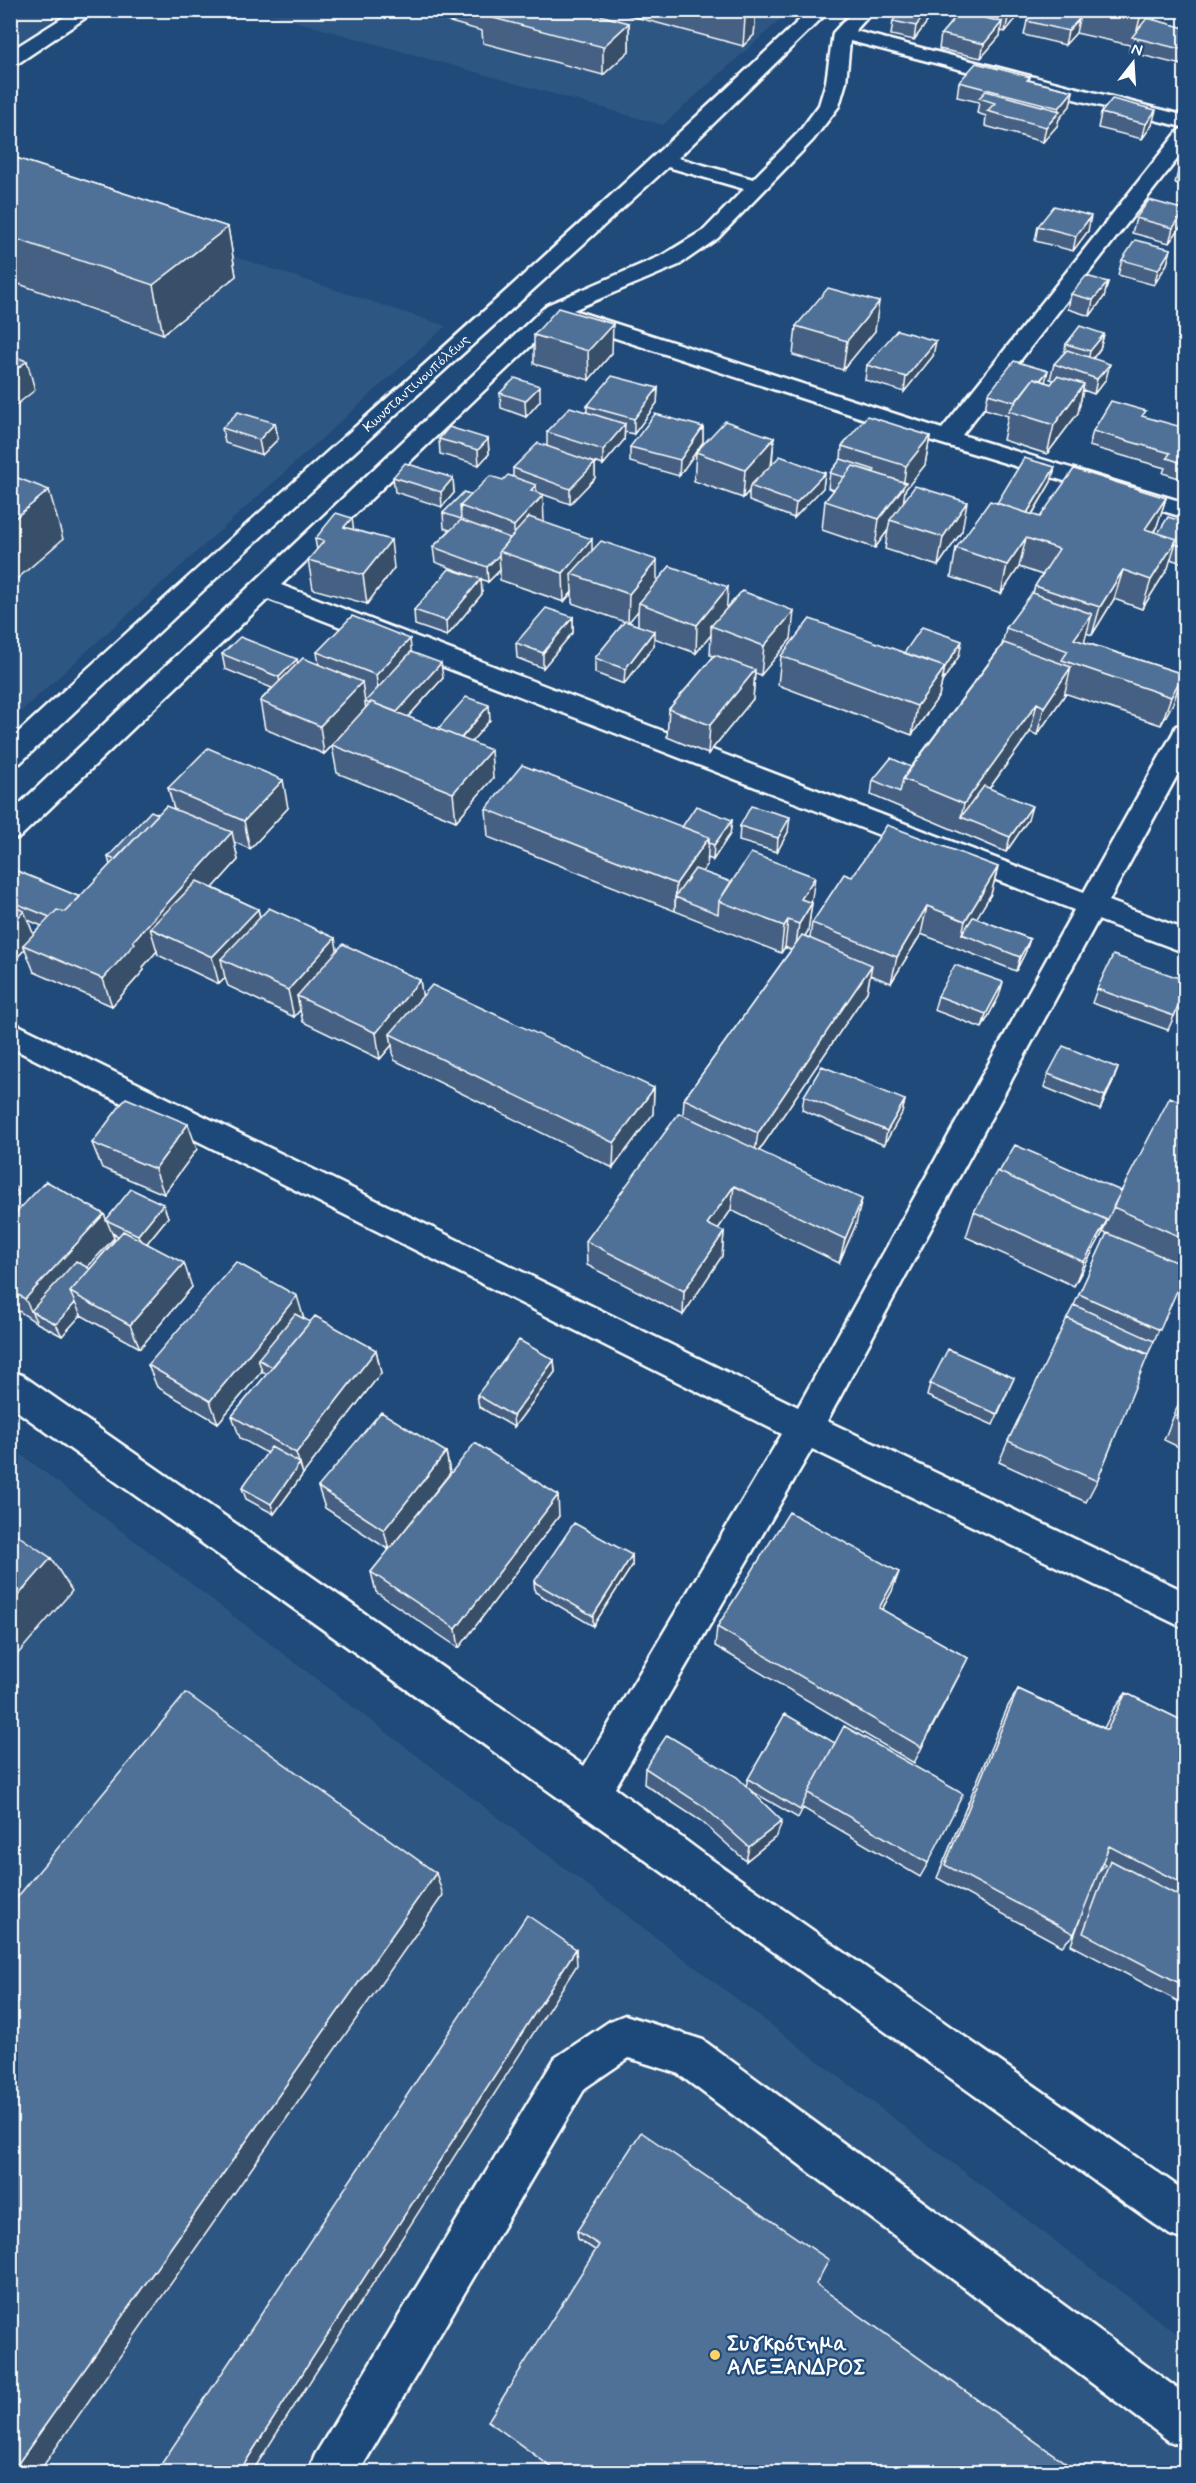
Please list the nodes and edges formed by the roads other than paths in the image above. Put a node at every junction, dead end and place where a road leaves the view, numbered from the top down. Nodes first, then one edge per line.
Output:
1 (88, 10) edge
2 (821, 10) edge
3 (865, 10) edge
4 (842, 33) junction
5 (10, 60) edge
6 (1185, 122) edge
7 (1185, 134) edge
8 (664, 160) junction
9 (756, 186) junction
10 (555, 310) junction
11 (946, 438) junction
12 (1185, 511) edge
13 (264, 588) junction
14 (1185, 734) edge
15 (10, 756) edge
16 (10, 830) edge
17 (1091, 906) junction
18 (1185, 942) edge
19 (10, 1033) edge
20 (10, 1386) edge
21 (805, 1428) junction
22 (1185, 1611) edge
23 (590, 1794) junction
24 (1185, 2219) edge
25 (1185, 2424) edge
26 (333, 2472) edge

1 - 5 street
2 - 8 street, Κωνσταντινουπόλεως
3 - 4 street
4 - 6 street
4 - 9 street
7 - 11 street
8 - 9 street
8 - 15 street, Κωνσταντινουπόλεως
9 - 10 street
10 - 11 street
10 - 13 street
11 - 12 street
13 - 16 street
13 - 17 street
14 - 17 street
17 - 18 street
17 - 21 street
19 - 21 street
20 - 23 street
21 - 22 street
21 - 23 street
23 - 24 street
25 - 26 street

